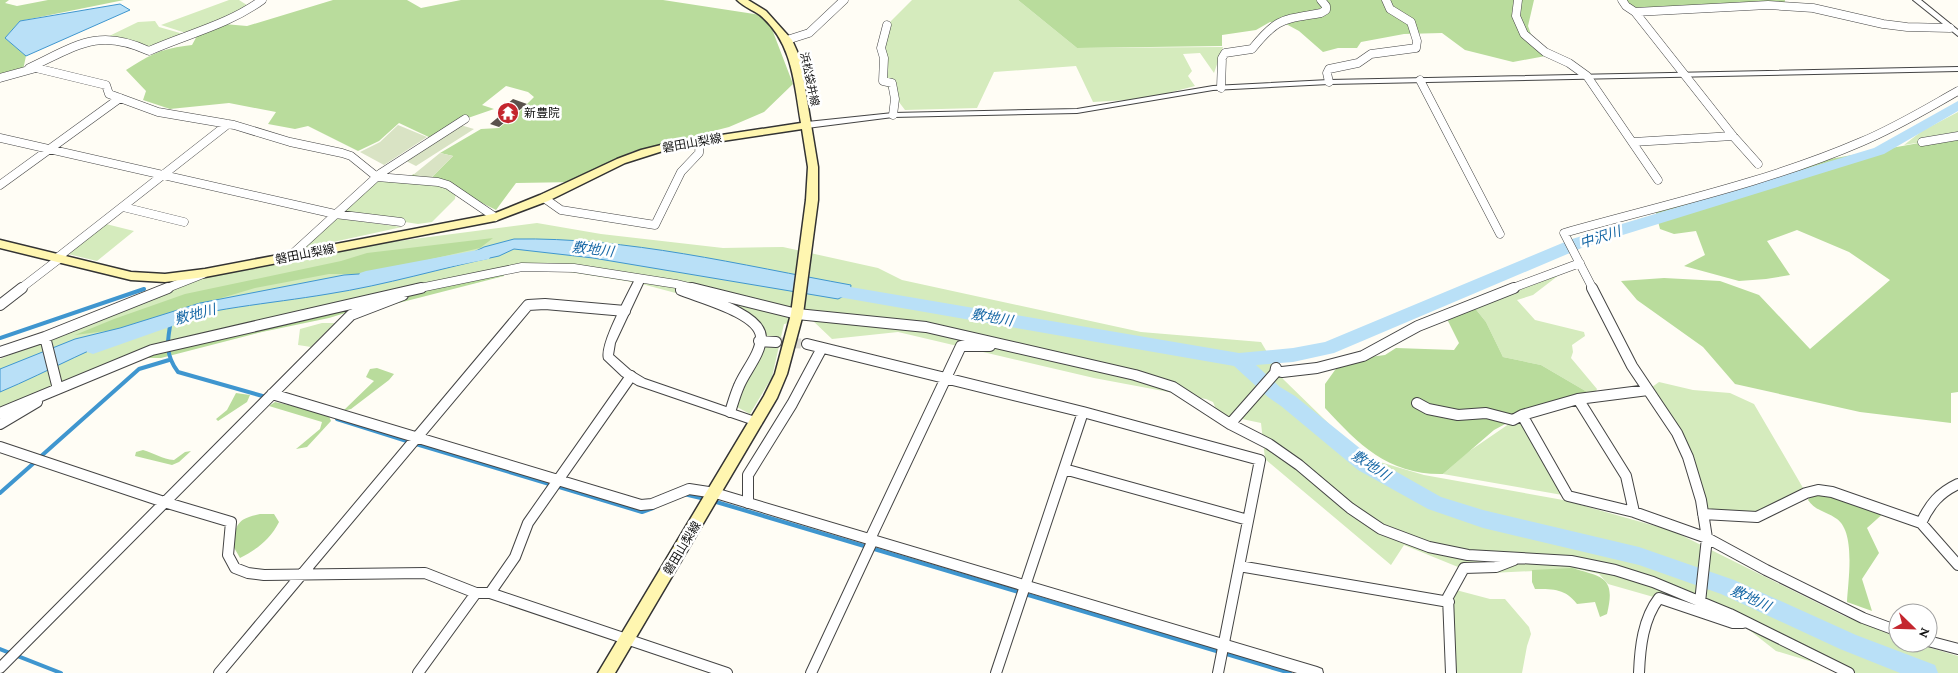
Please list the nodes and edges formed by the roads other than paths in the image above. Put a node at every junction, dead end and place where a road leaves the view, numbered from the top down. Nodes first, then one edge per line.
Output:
1 (262, 0) edge
2 (742, 0) edge
3 (844, 0) edge
4 (1321, 0) edge
5 (1386, 0) edge
6 (1518, 0) edge
7 (1622, 0) edge
8 (1917, 0) edge
9 (1635, 12) junction
10 (887, 25) dead end
11 (1950, 28) junction
12 (1958, 34) edge
13 (787, 40) junction
14 (28, 68) junction
15 (1958, 69) edge
16 (1685, 74) junction
17 (1587, 76) junction
18 (0, 78) edge
19 (1420, 80) junction
20 (1329, 82) junction
21 (1221, 88) junction
22 (1958, 91) edge
23 (120, 98) junction
24 (893, 115) junction
25 (465, 119) dead end
26 (228, 124) junction
27 (807, 125) junction
28 (1732, 136) junction
29 (1958, 136) edge
30 (0, 138) edge
31 (700, 141) junction
32 (1633, 142) junction
33 (1922, 142) dead end
34 (48, 149) junction
35 (1758, 164) dead end
36 (164, 175) junction
37 (377, 177) junction
38 (1658, 180) dead end
39 (0, 185) edge
40 (544, 198) junction
41 (123, 207) junction
42 (334, 214) junction
43 (495, 217) junction
44 (184, 222) dead end
45 (401, 222) dead end
46 (1500, 234) dead end
47 (0, 244) edge
48 (289, 257) junction
49 (58, 259) junction
50 (1579, 262) junction
51 (205, 273) junction
52 (640, 279) junction
53 (665, 282) junction
54 (422, 287) junction
55 (0, 306) edge
56 (625, 311) junction
57 (797, 312) junction
58 (46, 339) junction
59 (32, 341) junction
60 (759, 341) junction
61 (776, 342) tunnel mouth
62 (807, 344) tunnel mouth
63 (1005, 346) junction
64 (822, 348) junction
65 (0, 352) edge
66 (0, 356) edge
67 (631, 376) junction
68 (946, 378) junction
69 (58, 387) junction
70 (1648, 390) junction
71 (272, 394) junction
72 (1578, 399) junction
73 (1417, 403) dead end
74 (730, 412) junction
75 (1083, 412) junction
76 (0, 413) edge
77 (1522, 415) junction
78 (1232, 421) junction
79 (757, 422) junction
80 (0, 424) edge
81 (416, 438) junction
82 (0, 447) edge
83 (1064, 469) junction
84 (557, 480) junction
85 (1958, 484) edge
86 (715, 493) junction
87 (164, 502) junction
88 (748, 503) junction
89 (1634, 512) junction
90 (1703, 514) junction
91 (1248, 520) junction
92 (1921, 523) junction
93 (872, 540) junction
94 (1707, 541) junction
95 (1518, 559) junction
96 (1957, 563) edge
97 (1239, 566) junction
98 (301, 574) junction
99 (1025, 585) junction
100 (476, 593) junction
101 (490, 593) junction
102 (1700, 598) junction
103 (1449, 602) junction
104 (1746, 623) junction
105 (1888, 627) edge
106 (628, 638) junction
107 (1938, 644) edge
108 (1223, 646) junction
109 (1958, 649) edge
110 (0, 668) edge
111 (219, 673) edge
112 (418, 673) edge
113 (606, 673) edge
114 (727, 673) edge
115 (811, 673) edge
116 (996, 673) edge
117 (1218, 673) edge
118 (1317, 673) edge
119 (1451, 673) edge
120 (1639, 673) edge
121 (1849, 673) edge

1 - 14 street
2 - 13 main road, 浜松袋井線
3 - 13 street
4 - 21 street
5 - 20 street
6 - 17 street
7 - 9 street
8 - 11 street
9 - 11 street
9 - 16 street
10 - 24 street
11 - 12 street
13 - 27 main road, 浜松袋井線
14 - 18 street
14 - 23 street
15 - 16 street
16 - 17 street
16 - 28 street
17 - 19 street
17 - 32 street
19 - 20 street
19 - 46 street
20 - 21 street
21 - 24 street
22 - 50 street
23 - 26 street
23 - 34 street
24 - 27 street
25 - 37 street
26 - 36 street
26 - 37 street
27 - 31 main road, 磐田山梨線
27 - 57 main road, 磐田山梨線
28 - 32 street
28 - 35 street
29 - 33 street
30 - 34 street
31 - 40 main road, 磐田山梨線
31 - 40 street
32 - 38 street
34 - 36 street
34 - 39 street
36 - 41 street
36 - 42 street
37 - 42 street
37 - 43 street
40 - 43 main road, 磐田山梨線
41 - 44 street
41 - 49 street
42 - 45 street
42 - 48 street
43 - 48 main road, 磐田山梨線
47 - 49 main road, 磐田山梨線
48 - 51 main road, 磐田山梨線
49 - 51 main road, 磐田山梨線
49 - 55 street
50 - 70 street
50 - 78 street
51 - 58 street
52 - 53 street
52 - 54 street
52 - 56 street
53 - 57 street
53 - 60 street
54 - 69 street
54 - 71 street
56 - 67 street
56 - 81 street
57 - 63 street
57 - 79 main road, 磐田山梨線
58 - 59 street
58 - 69 street
59 - 65 street
59 - 66 street
60 - 61 street
60 - 74 street
62 - 64 street
63 - 68 street
63 - 78 street
64 - 68 street
64 - 88 street
67 - 74 street
67 - 84 street
68 - 75 street
68 - 93 street
69 - 76 street
69 - 80 street
70 - 72 street
70 - 90 street
71 - 81 street
71 - 87 street
72 - 77 street
72 - 89 street
73 - 77 street
74 - 79 street
75 - 83 street
75 - 91 street
77 - 89 street
78 - 95 street
79 - 86 main road, 磐田山梨線
81 - 84 street
81 - 98 street
82 - 87 street
83 - 91 street
83 - 99 street
84 - 86 street
84 - 101 street
85 - 92 street
86 - 88 street
86 - 106 main road, 磐田山梨線
87 - 98 street
87 - 110 street
88 - 93 street
89 - 94 street
90 - 92 street
90 - 94 street
91 - 97 street
92 - 96 street
93 - 99 street
93 - 115 street
94 - 102 street
94 - 105 street
95 - 102 street
95 - 103 street
97 - 103 street
97 - 108 street
98 - 100 street
98 - 111 street
99 - 108 street
99 - 116 street
100 - 101 street
100 - 112 street
101 - 106 street
102 - 104 street
103 - 119 street
104 - 120 street
104 - 121 street
106 - 113 main road, 磐田山梨線
106 - 114 street
107 - 109 street
108 - 117 street
108 - 118 street

